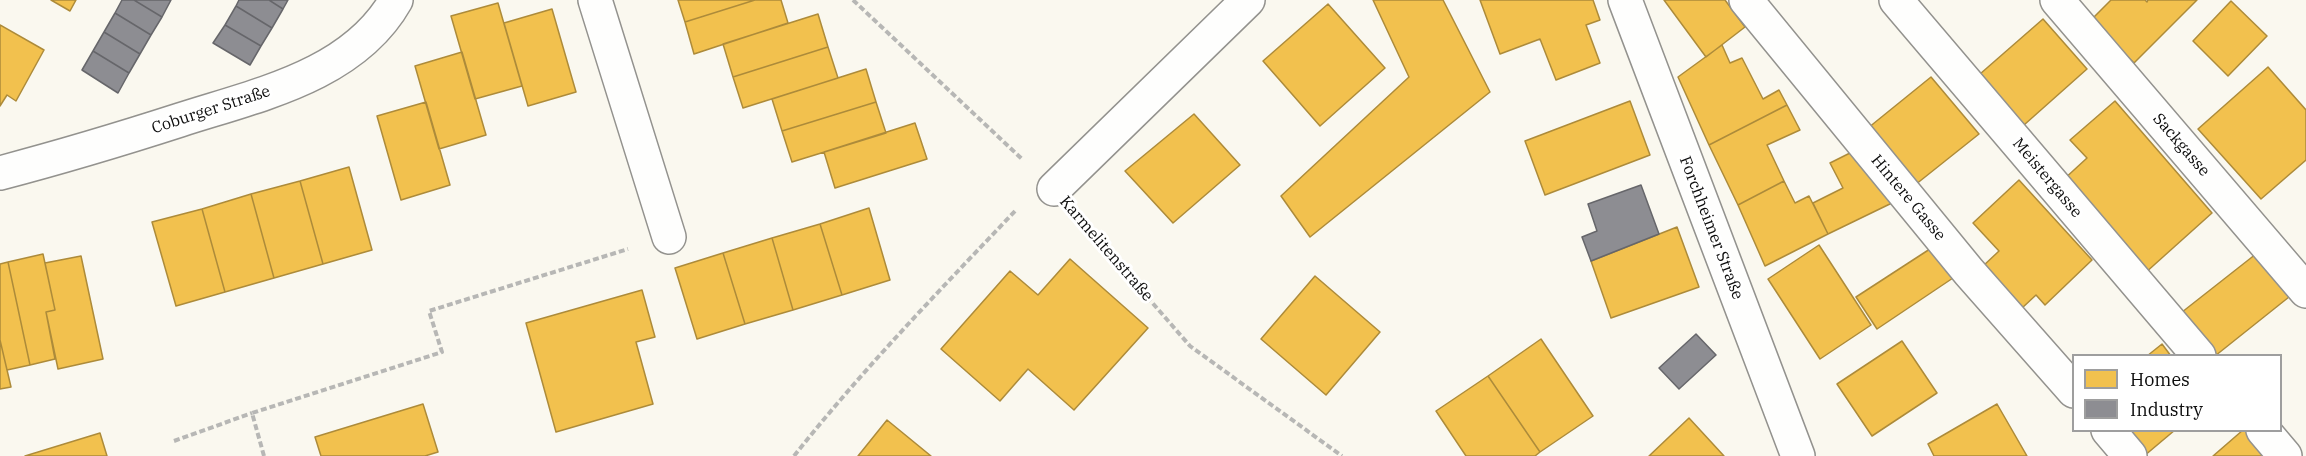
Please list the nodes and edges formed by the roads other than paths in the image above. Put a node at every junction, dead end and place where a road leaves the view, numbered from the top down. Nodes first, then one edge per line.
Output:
1 (396, 0) edge
2 (595, 0) edge
3 (1248, 0) edge
4 (1625, 0) edge
5 (1746, 0) edge
6 (1896, 0) edge
7 (2056, 0) edge
8 (0, 173) edge
9 (1049, 184) road end
10 (669, 237) road end
11 (2306, 291) edge
12 (2197, 354) edge
13 (2072, 391) edge
14 (2110, 432) edge
15 (2265, 432) edge
16 (1798, 456) edge
17 (2130, 456) edge
18 (2285, 456) edge

1 - 8 street, Coburger Straße
2 - 10 street
3 - 9 street, Karmelitenstraße
4 - 16 street, Forchheimer Straße
5 - 13 street, Hintere Gasse
6 - 12 street, Meistergasse
7 - 11 street, Sackgasse
14 - 17 street
15 - 18 street

